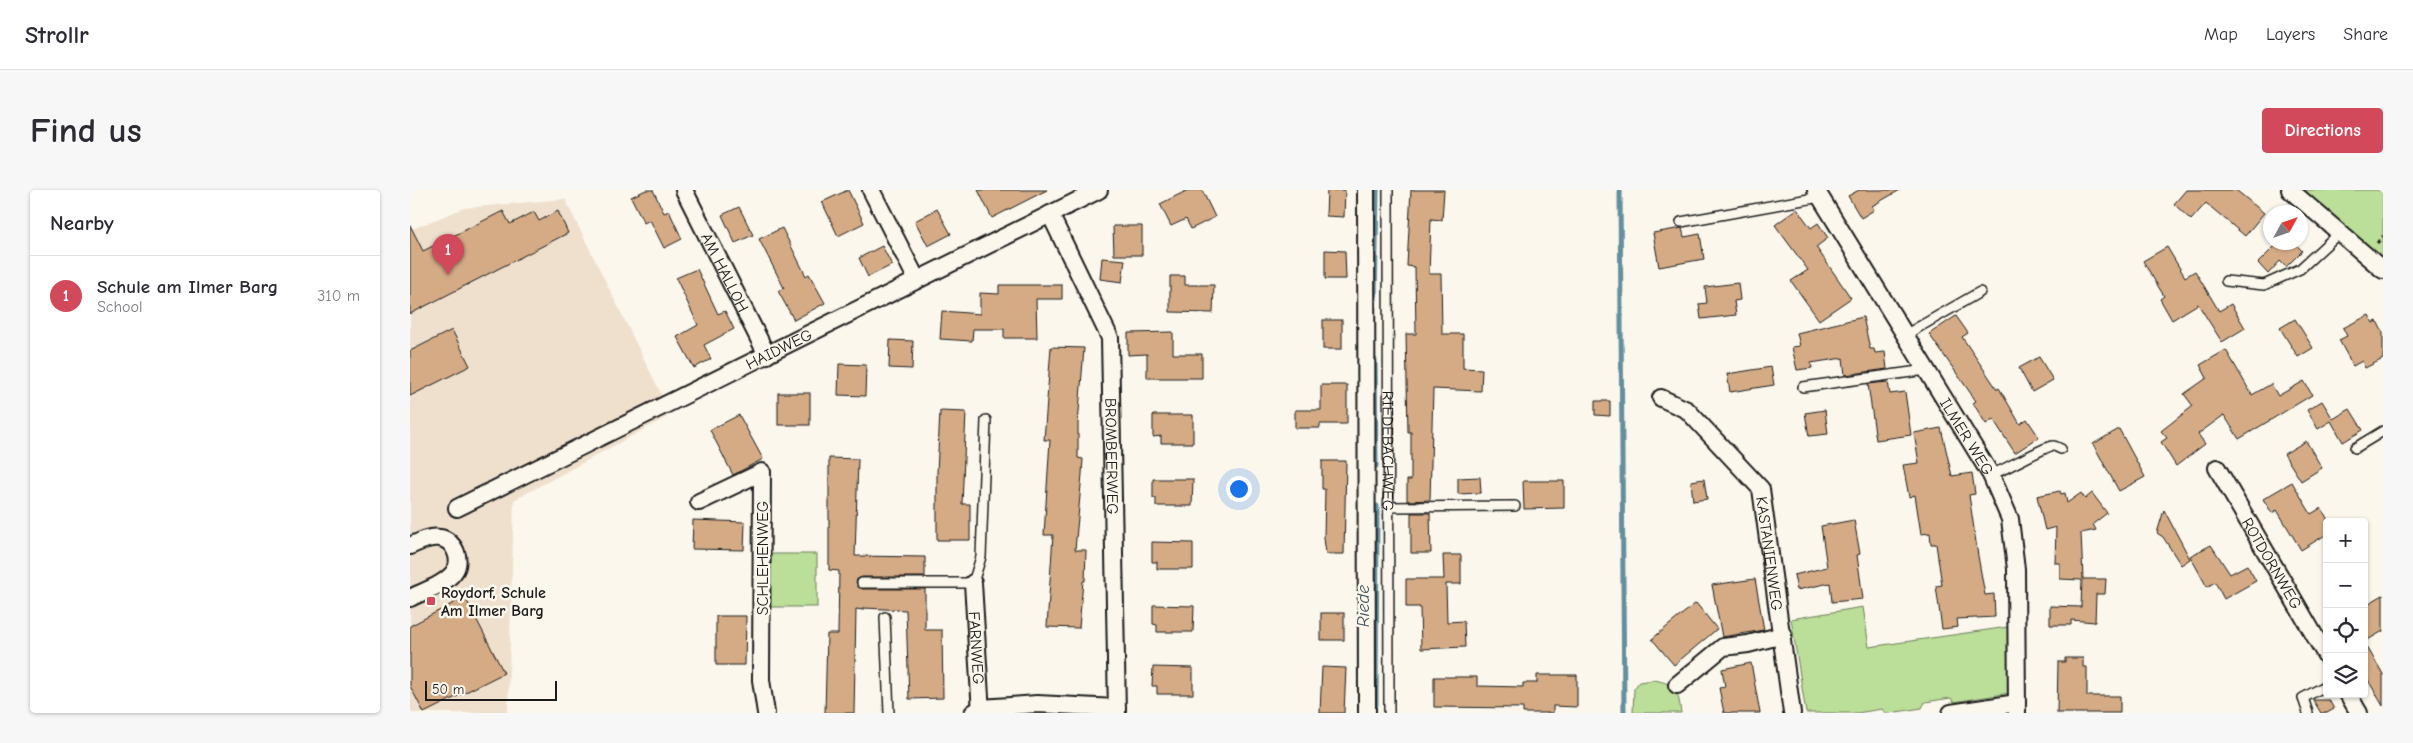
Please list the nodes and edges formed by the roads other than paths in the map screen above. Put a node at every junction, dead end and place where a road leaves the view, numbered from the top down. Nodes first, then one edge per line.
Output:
1 (684, 190) edge
2 (871, 190) edge
3 (1099, 190) edge
4 (1366, 190) edge
5 (1388, 190) edge
6 (2290, 190) edge
7 (1818, 194) edge
8 (1050, 214) junction
9 (1682, 222) dead end
10 (2339, 233) junction
11 (2383, 270) edge
12 (917, 280) junction
13 (2226, 281) dead end
14 (1980, 292) dead end
15 (1905, 335) junction
16 (767, 355) junction
17 (1926, 370) junction
18 (1803, 387) dead end
19 (1660, 398) dead end
20 (986, 420) dead end
21 (2383, 431) edge
22 (2355, 448) dead end
23 (2061, 449) dead end
24 (2217, 468) dead end
25 (1991, 475) junction
26 (699, 502) dead end
27 (1515, 506) dead end
28 (1388, 507) junction
29 (457, 508) dead end
30 (410, 546) edge
31 (862, 583) dead end
32 (973, 583) junction
33 (410, 598) edge
34 (885, 617) dead end
35 (1783, 635) junction
36 (2325, 653) edge
37 (1677, 685) dead end
38 (2323, 687) edge
39 (2350, 698) edge
40 (2017, 708) edge
41 (1117, 710) edge
42 (979, 712) edge
43 (766, 713) edge
44 (889, 713) edge
45 (1367, 713) edge
46 (1388, 713) edge
47 (1792, 713) edge
48 (1951, 713) edge
49 (2308, 713) edge
50 (2359, 713) edge

1 - 16 street, AM HALLOH
2 - 12 street
3 - 8 street, HAIDWEG
4 - 45 street, RIEDEBACHWEG
5 - 28 lane, RIEDEBACHWEG
6 - 10 street
7 - 9 lane
7 - 15 street, ILMER WEG
8 - 12 street, HAIDWEG
8 - 41 street, BROMBEERWEG
10 - 11 street
10 - 13 lane
12 - 16 street, HAIDWEG
14 - 15 lane
15 - 17 street, ILMER WEG
16 - 29 street, HAIDWEG
17 - 18 lane
17 - 25 street, ILMER WEG
19 - 35 street, KASTANIENWEG
20 - 32 lane
21 - 22 lane
23 - 25 lane
24 - 36 street, ROTDORNWEG
25 - 40 street, ILMER WEG
26 - 43 street, SCHLEHENWEG
27 - 28 lane
28 - 46 lane, RIEDEBACHWEG
30 - 33 street
31 - 32 lane
32 - 42 street, FARNWEG
34 - 44 lane
35 - 37 street
35 - 47 street, KASTANIENWEG
38 - 49 lane
39 - 50 street
40 - 48 street
41 - 42 street

